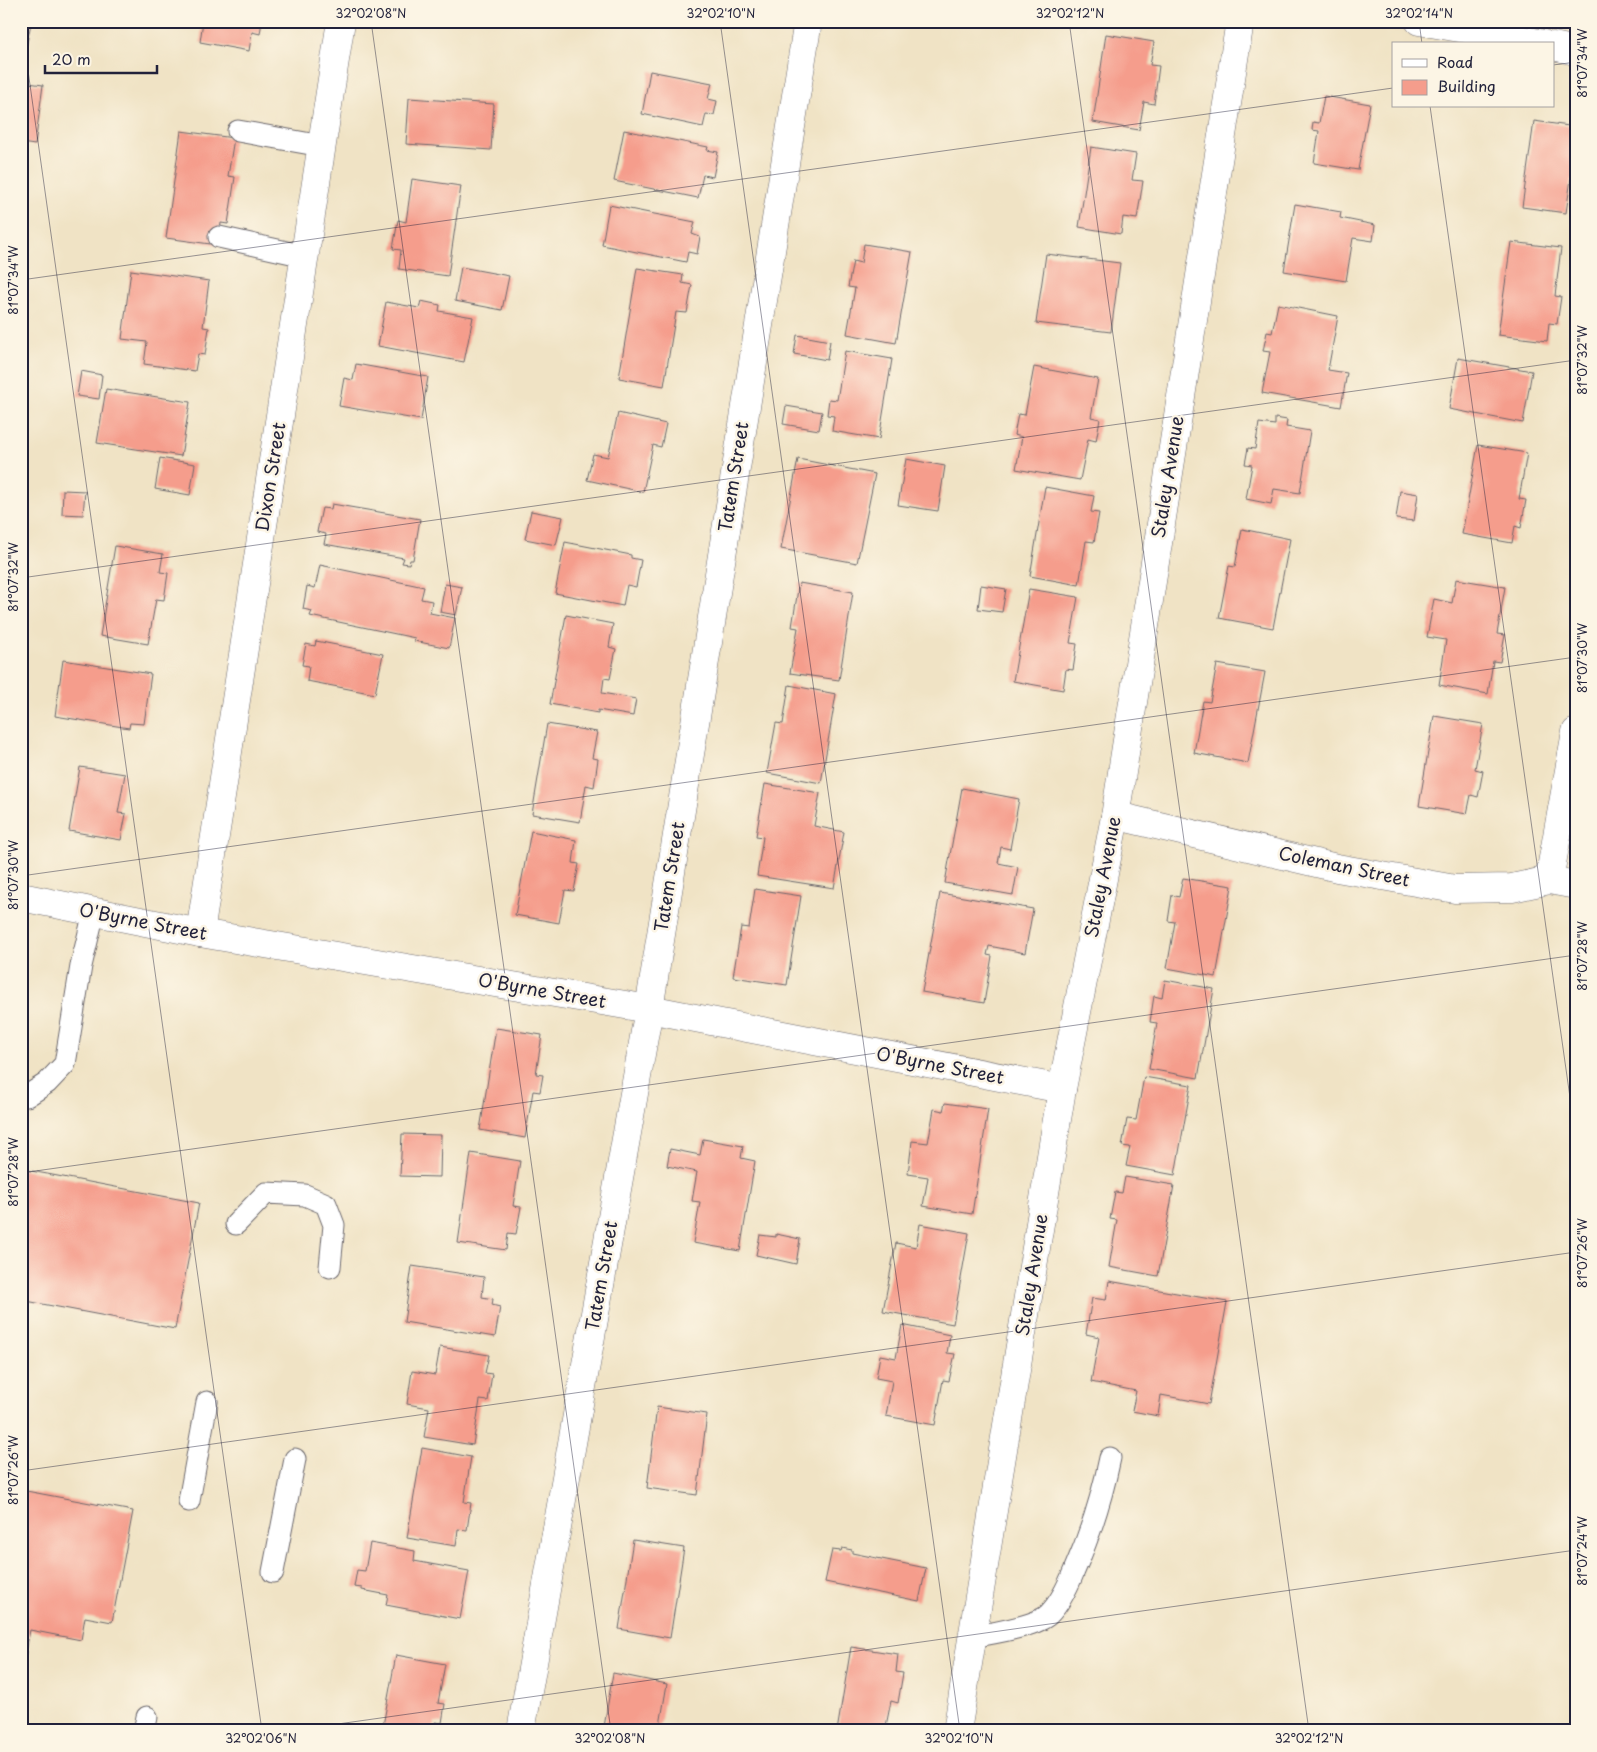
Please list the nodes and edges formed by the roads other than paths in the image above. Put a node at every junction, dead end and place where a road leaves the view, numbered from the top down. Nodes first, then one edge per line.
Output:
1 (341, 21) edge
2 (808, 21) edge
3 (1240, 21) edge
4 (1419, 21) edge
5 (1534, 42) edge
6 (1554, 46) edge
7 (1576, 50) edge
8 (238, 131) dead end
9 (322, 146) junction
10 (219, 237) dead end
11 (305, 256) junction
12 (1576, 732) edge
13 (1115, 817) junction
14 (1549, 880) junction
15 (1576, 885) edge
16 (21, 897) edge
17 (94, 912) junction
18 (200, 934) junction
19 (649, 1009) junction
20 (1062, 1089) junction
21 (21, 1096) edge
22 (236, 1224) dead end
23 (330, 1267) dead end
24 (206, 1402) dead end
25 (1110, 1458) dead end
26 (295, 1460) dead end
27 (189, 1501) dead end
28 (273, 1572) dead end
29 (972, 1637) junction
30 (521, 1731) edge
31 (957, 1731) edge

1 - 9 street, Dixon Street
2 - 19 street, Tatem Street
3 - 13 street, Staley Avenue
4 - 5 street
6 - 7 street
8 - 9 lane
9 - 11 street, Dixon Street
10 - 11 lane
11 - 18 street, Dixon Street
12 - 14 street
13 - 14 street, Coleman Street
13 - 20 street, Staley Avenue
14 - 15 street, Coleman Street
16 - 17 street, O'Byrne Street
17 - 18 street, O'Byrne Street
17 - 21 lane
18 - 19 street, O'Byrne Street
19 - 20 street, O'Byrne Street
19 - 30 street, Tatem Street
20 - 29 street, Staley Avenue
22 - 23 lane
24 - 27 lane
25 - 29 lane
26 - 28 lane
29 - 31 street, Staley Avenue

